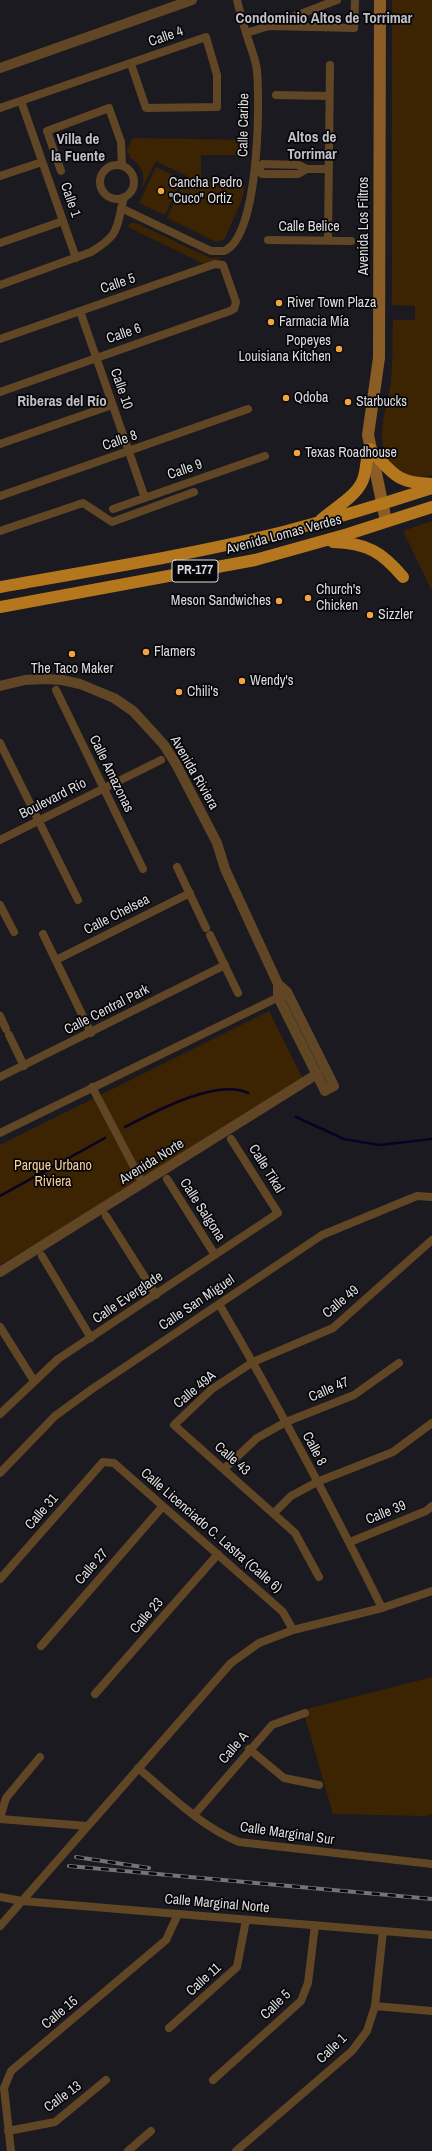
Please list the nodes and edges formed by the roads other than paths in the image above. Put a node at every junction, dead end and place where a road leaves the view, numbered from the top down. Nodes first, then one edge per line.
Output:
1 (192, 0) edge
2 (237, 0) edge
3 (337, 0) edge
4 (355, 0) edge
5 (380, 0) edge
6 (269, 26) junction
7 (246, 33) junction
8 (130, 64) junction
9 (330, 64) dead end
10 (0, 68) edge
11 (276, 95) dead end
12 (329, 96) junction
13 (21, 101) junction
14 (0, 108) edge
15 (42, 162) junction
16 (273, 164) junction
17 (289, 164) junction
18 (122, 165) junction
19 (258, 168) junction
20 (307, 169) junction
21 (328, 170) junction
22 (61, 172) dead end
23 (273, 174) junction
24 (289, 174) junction
25 (0, 176) edge
26 (124, 197) junction
27 (121, 208) junction
28 (63, 221) junction
29 (268, 240) dead end
30 (328, 240) junction
31 (350, 241) dead end
32 (0, 243) edge
33 (76, 258) junction
34 (0, 284) edge
35 (230, 287) joint
36 (80, 311) junction
37 (0, 339) edge
38 (96, 358) junction
39 (0, 392) edge
40 (112, 405) junction
41 (248, 409) dead end
42 (0, 444) edge
43 (370, 449) junction
44 (129, 451) junction
45 (265, 456) dead end
46 (432, 484) edge
47 (432, 488) edge
48 (194, 492) dead end
49 (0, 496) edge
50 (145, 498) junction
51 (382, 504) junction
52 (432, 507) edge
53 (113, 509) dead end
54 (386, 521) junction
55 (319, 522) junction
56 (0, 531) edge
57 (322, 541) junction
58 (403, 577) dead end
59 (0, 587) edge
60 (0, 607) edge
61 (0, 686) edge
62 (56, 690) dead end
63 (0, 743) edge
64 (160, 760) dead end
65 (103, 789) junction
66 (39, 821) junction
67 (0, 840) edge
68 (177, 867) dead end
69 (143, 869) dead end
70 (190, 893) junction
71 (78, 900) dead end
72 (0, 905) edge
73 (14, 932) dead end
74 (42, 934) dead end
75 (56, 960) junction
76 (225, 965) junction
77 (238, 993) dead end
78 (283, 995) junction
79 (0, 1016) edge
80 (91, 1032) junction
81 (24, 1066) junction
82 (317, 1074) junction
83 (0, 1077) edge
84 (92, 1087) junction
85 (0, 1132) edge
86 (231, 1139) dead end
87 (166, 1179) dead end
88 (143, 1184) junction
89 (432, 1197) edge
90 (278, 1213) joint
91 (106, 1216) dead end
92 (432, 1240) edge
93 (215, 1255) junction
94 (42, 1256) dead end
95 (0, 1272) edge
96 (156, 1294) junction
97 (219, 1304) junction
98 (0, 1327) edge
99 (91, 1338) junction
100 (253, 1362) junction
101 (399, 1363) dead end
102 (34, 1381) junction
103 (0, 1414) edge
104 (286, 1422) junction
105 (432, 1423) edge
106 (174, 1425) joint
107 (103, 1462) joint
108 (224, 1469) junction
109 (0, 1472) edge
110 (317, 1482) junction
111 (163, 1506) junction
112 (432, 1506) edge
113 (274, 1513) junction
114 (350, 1542) junction
115 (218, 1554) junction
116 (318, 1577) dead end
117 (0, 1579) edge
118 (432, 1592) edge
119 (382, 1608) junction
120 (293, 1630) junction
121 (41, 1646) dead end
122 (95, 1694) dead end
123 (305, 1714) dead end
124 (250, 1749) junction
125 (40, 1757) dead end
126 (138, 1768) junction
127 (319, 1785) dead end
128 (194, 1816) junction
129 (0, 1818) edge
130 (87, 1826) junction
131 (432, 1864) edge
132 (0, 1898) edge
133 (22, 1901) junction
134 (178, 1914) junction
135 (246, 1920) junction
136 (315, 1925) junction
137 (0, 1926) edge
138 (383, 1930) junction
139 (432, 1935) edge
140 (375, 2006) junction
141 (432, 2011) edge
142 (169, 2028) dead end
143 (106, 2080) dead end
144 (213, 2080) dead end
145 (8, 2131) junction
146 (151, 2132) dead end
147 (11, 2151) edge
148 (128, 2151) edge
149 (236, 2151) edge

1 - 10 street
2 - 7 street, Calle Caribe
3 - 6 street
4 - 6 street
5 - 43 main road, Avenida Los Filtros
6 - 7 street
7 - 19 street, Calle Caribe
8 - 8 street, Calle 4
8 - 13 street, Calle 4
9 - 12 street
11 - 12 street
12 - 21 street
13 - 14 street, Calle 4
13 - 15 street, Calle 1
15 - 25 street
15 - 28 street, Calle 1
16 - 17 street
16 - 19 street
16 - 23 street
17 - 20 street
17 - 24 street
18 - 22 street
18 - 26 street
18 - 26 street
19 - 23 street
19 - 27 street, Calle Caribe
20 - 21 street
20 - 24 street
21 - 30 street
23 - 24 street
26 - 27 street
27 - 33 street
28 - 32 street
28 - 33 street, Calle 1
29 - 30 street, Calle Belice
30 - 31 street, Calle Belice
33 - 34 street
35 - 36 street, Calle 5
35 - 38 street, Calle 6
36 - 37 street, Calle 5
36 - 38 street, Calle 10
38 - 39 street, Calle 6
38 - 40 street, Calle 10
40 - 42 street
40 - 44 street, Calle 10
41 - 44 street, Calle 8
43 - 46 highway
43 - 51 main road, Avenida Los Filtros
43 - 55 highway
44 - 49 street, Calle 8
44 - 50 street, Calle 10
45 - 50 street, Calle 9
47 - 51 highway, Avenida Lomas Verdes / PR-177
48 - 56 street
50 - 53 street, Calle 9
51 - 54 main road, Avenida Los Filtros
51 - 55 highway, Avenida Lomas Verdes / PR-177
52 - 54 highway, Avenida Lomas Verdes / PR-177
54 - 57 highway, Avenida Lomas Verdes / PR-177
55 - 59 highway, Avenida Lomas Verdes / PR-177
57 - 58 highway
57 - 60 highway, Avenida Lomas Verdes / PR-177
61 - 78 street, Avenida Riviera
62 - 65 street, Calle Amazonas
63 - 66 street
64 - 65 street, Boulevard Río
65 - 66 street, Boulevard Río
65 - 69 street, Calle Amazonas
66 - 67 street, Boulevard Río
66 - 71 street
68 - 70 street
70 - 75 street, Calle Chelsea
70 - 76 street
72 - 73 street
74 - 75 street
75 - 80 street
76 - 77 street
76 - 80 street, Calle Central Park
78 - 82 street, Avenida Riviera
78 - 82 street, Avenida Riviera
78 - 84 street
79 - 81 street
80 - 81 street, Calle Central Park
81 - 83 street, Calle Central Park
82 - 88 street, Avenida Norte
84 - 85 street
84 - 88 street
86 - 90 street, Calle Tikal
87 - 93 street, Calle Salgona
88 - 95 street, Avenida Norte
89 - 97 street, Calle San Miguel
90 - 93 street, Calle Everglade
91 - 96 street
92 - 100 street, Calle 49
93 - 96 street, Calle Everglade
94 - 99 street
96 - 99 street, Calle Everglade
97 - 100 street, Calle 8
97 - 109 street, Calle San Miguel
98 - 102 street
99 - 102 street, Calle Everglade
100 - 104 street, Calle 8
100 - 106 street, Calle 49A
101 - 104 street, Calle 47
102 - 103 street, Calle Everglade
104 - 108 street, Calle 47
104 - 110 street, Calle 8
105 - 110 street
106 - 108 street, Calle 43
107 - 111 street, Calle Licenciado C. Lastra (Calle 6)
107 - 117 street, Calle 31
108 - 113 street, Calle 43
110 - 113 street
110 - 114 street, Calle 8
111 - 115 street, Calle Licenciado C. Lastra (Calle 6)
111 - 121 street, Calle 27
112 - 114 street, Calle 39
113 - 116 street, Calle 43
114 - 119 street, Calle 8
115 - 120 street, Calle Licenciado C. Lastra (Calle 6)
115 - 122 street, Calle 23
118 - 119 street
119 - 120 street
120 - 126 street
123 - 124 street, Calle A
124 - 127 street
124 - 128 street, Calle A
125 - 129 street
126 - 128 street, Calle Marginal Sur
126 - 130 street
128 - 131 street, Calle Marginal Sur
129 - 130 street
130 - 133 street
132 - 133 street, Calle Marginal Norte
133 - 134 street, Calle Marginal Norte
133 - 137 street
134 - 135 street, Calle Marginal Norte
134 - 145 street, Calle 15
135 - 136 street, Calle Marginal Norte
135 - 142 street, Calle 11
136 - 138 street, Calle Marginal Norte
136 - 144 street, Calle 5
138 - 139 street, Calle Marginal Norte
138 - 140 street, Calle 1
140 - 141 street
140 - 149 street, Calle 1
143 - 145 street, Calle 13
145 - 147 street, Calle 15
146 - 148 street

